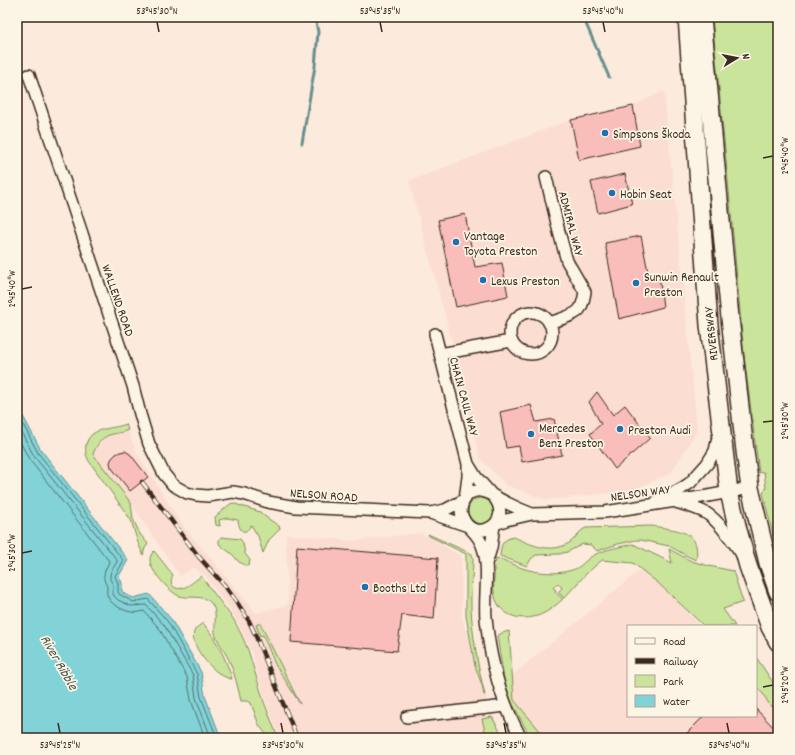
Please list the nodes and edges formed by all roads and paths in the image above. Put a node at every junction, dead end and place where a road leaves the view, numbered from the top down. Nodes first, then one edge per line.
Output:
1 (686, 17) edge
2 (702, 17) edge
3 (29, 75) dead end
4 (546, 177) dead end
5 (549, 323) junction
6 (435, 334) dead end
7 (512, 341) junction
8 (440, 354) junction
9 (720, 421) junction
10 (468, 464) junction
11 (739, 490) junction
12 (218, 494) joint
13 (492, 495) junction
14 (464, 499) junction
15 (674, 501) junction
16 (650, 505) junction
17 (430, 513) junction
18 (532, 514) junction
19 (495, 524) junction
20 (469, 527) junction
21 (487, 564) junction
22 (748, 566) junction
23 (778, 592) edge
24 (778, 642) edge
25 (506, 706) junction
26 (407, 717) dead end
27 (521, 738) edge

1 - 9 highway, RIVERSWAY
2 - 11 highway, RIVERSWAY
3 - 12 street, WALLEND ROAD
4 - 5 street, ADMIRAL WAY
5 - 7 street
5 - 7 street
6 - 8 street, CHAIN CAUL WAY
7 - 8 street
8 - 10 street, CHAIN CAUL WAY
9 - 11 highway, RIVERSWAY
9 - 16 street
10 - 13 street, CHAIN CAUL WAY
10 - 14 street, CHAIN CAUL WAY
11 - 15 street, NELSON WAY
11 - 22 highway, RIVERSWAY
11 - 23 highway, RIVERSWAY
12 - 17 street, NELSON ROAD
13 - 14 street
13 - 18 street, NELSON WAY
13 - 19 street
14 - 17 street, NELSON ROAD
14 - 20 street
15 - 16 street, NELSON WAY
15 - 22 street
16 - 18 street, NELSON WAY
17 - 20 street, NELSON ROAD
18 - 19 street, NELSON WAY
19 - 20 street
19 - 21 street
20 - 21 street
21 - 25 street
22 - 24 highway, RIVERSWAY
25 - 26 street
25 - 27 street

